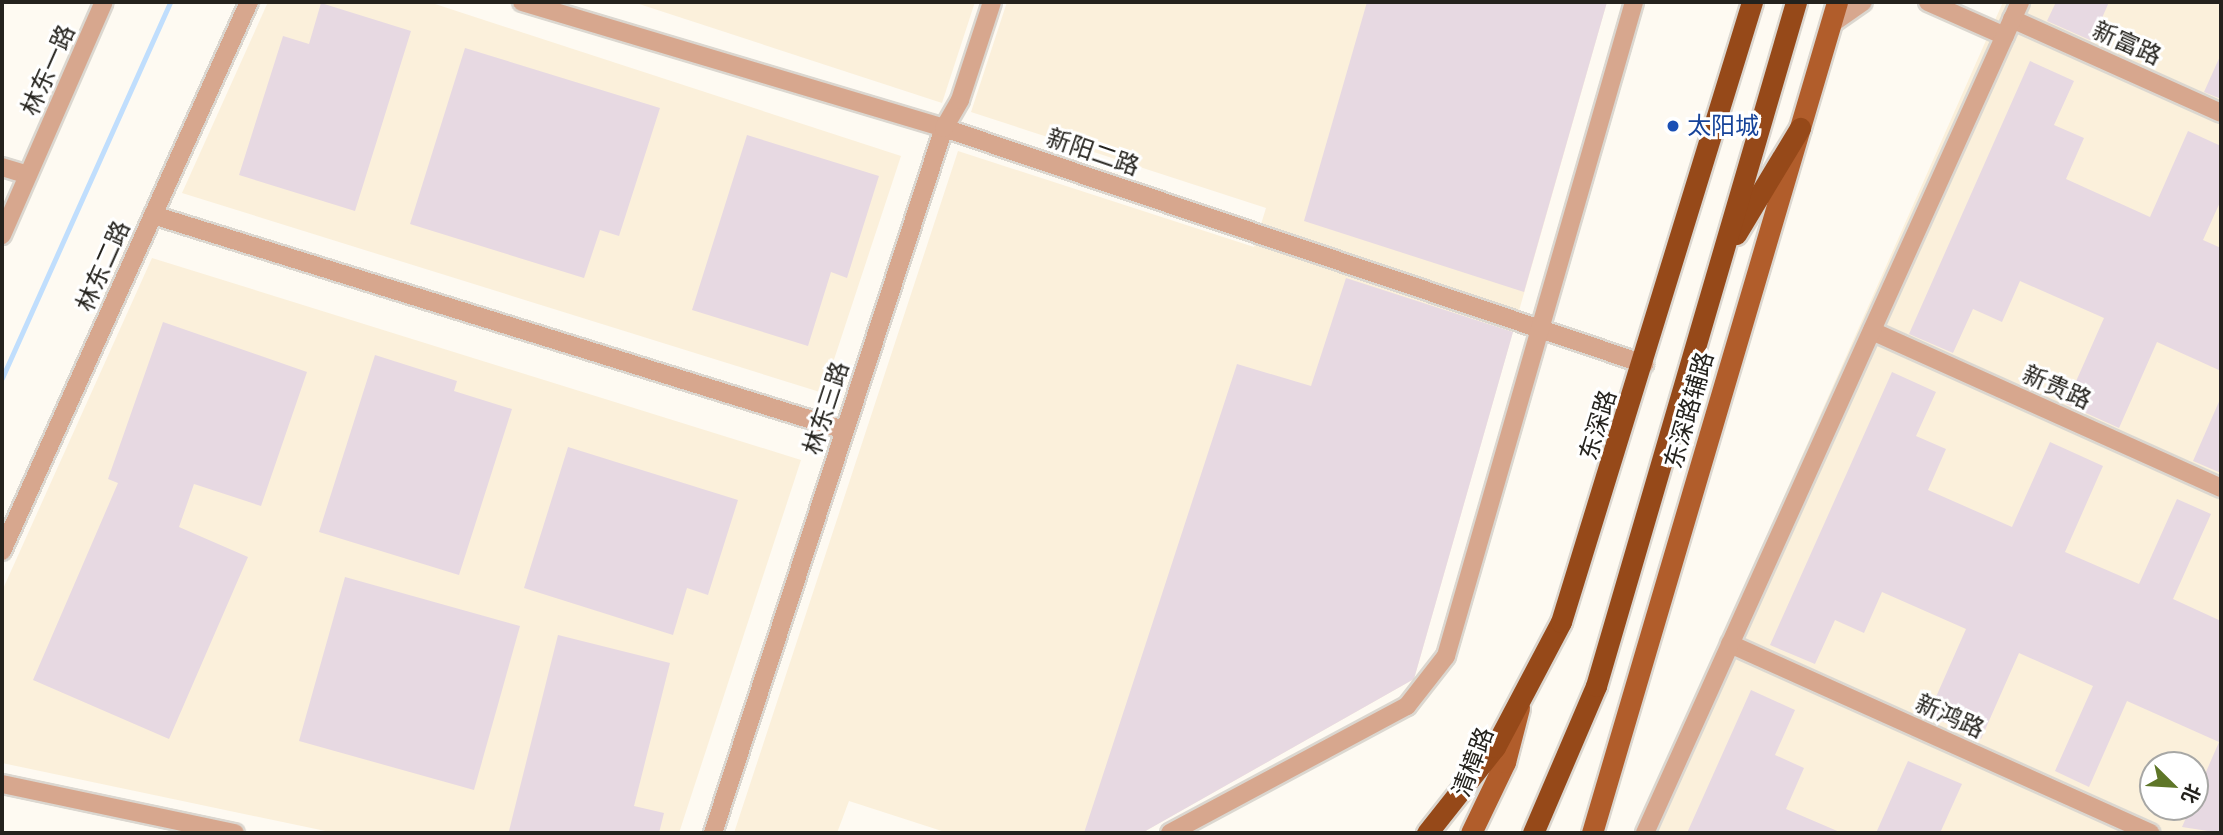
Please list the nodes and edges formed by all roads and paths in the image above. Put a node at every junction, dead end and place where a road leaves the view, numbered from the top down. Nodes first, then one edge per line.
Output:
1 (104, 2) edge
2 (249, 2) edge
3 (522, 2) edge
4 (992, 2) edge
5 (1634, 2) edge
6 (1752, 2) edge
7 (1796, 2) edge
8 (1837, 2) edge
9 (1863, 2) edge
10 (1928, 2) edge
11 (2020, 2) edge
12 (2012, 19) junction
13 (1830, 25) junction
14 (2005, 36) junction
15 (2221, 113) edge
16 (944, 128) junction
17 (1800, 128) junction
18 (2, 167) edge
19 (28, 175) junction
20 (153, 215) junction
21 (2, 235) edge
22 (1721, 260) junction
23 (1541, 328) junction
24 (1872, 331) junction
25 (1644, 364) junction
26 (844, 430) junction
27 (2221, 488) edge
28 (2, 551) edge
29 (1730, 644) junction
30 (1519, 708) junction
31 (2, 784) edge
32 (235, 833) edge
33 (713, 833) edge
34 (1170, 833) edge
35 (1427, 833) edge
36 (1471, 833) edge
37 (1533, 833) edge
38 (1592, 833) edge
39 (1645, 833) edge
40 (2151, 833) edge

1 - 19 street, 林东一路
2 - 20 street, 林东二路
3 - 16 street, 新阳二路
4 - 16 street, 林东三路
5 - 23 street
6 - 25 highway, 东深路
7 - 22 highway
8 - 13 main road, 东深路辅路
9 - 13 street
10 - 14 street
11 - 12 street
12 - 14 street
12 - 15 street, 新富路
13 - 17 main road, 东深路辅路
14 - 24 street
16 - 23 street, 新阳二路
16 - 26 street, 林东三路
17 - 22 highway
17 - 38 main road, 东深路辅路
18 - 19 street
19 - 21 street, 林东一路
20 - 26 street
20 - 28 street, 林东二路
22 - 37 highway
23 - 25 street, 新阳二路
23 - 34 street
24 - 27 street, 新贵路
24 - 29 street
25 - 30 highway, 东深路
26 - 33 street, 林东三路
29 - 39 street
29 - 40 street, 新鸿路
30 - 35 highway, 东深路
30 - 36 main road, 清樟路
31 - 32 street

